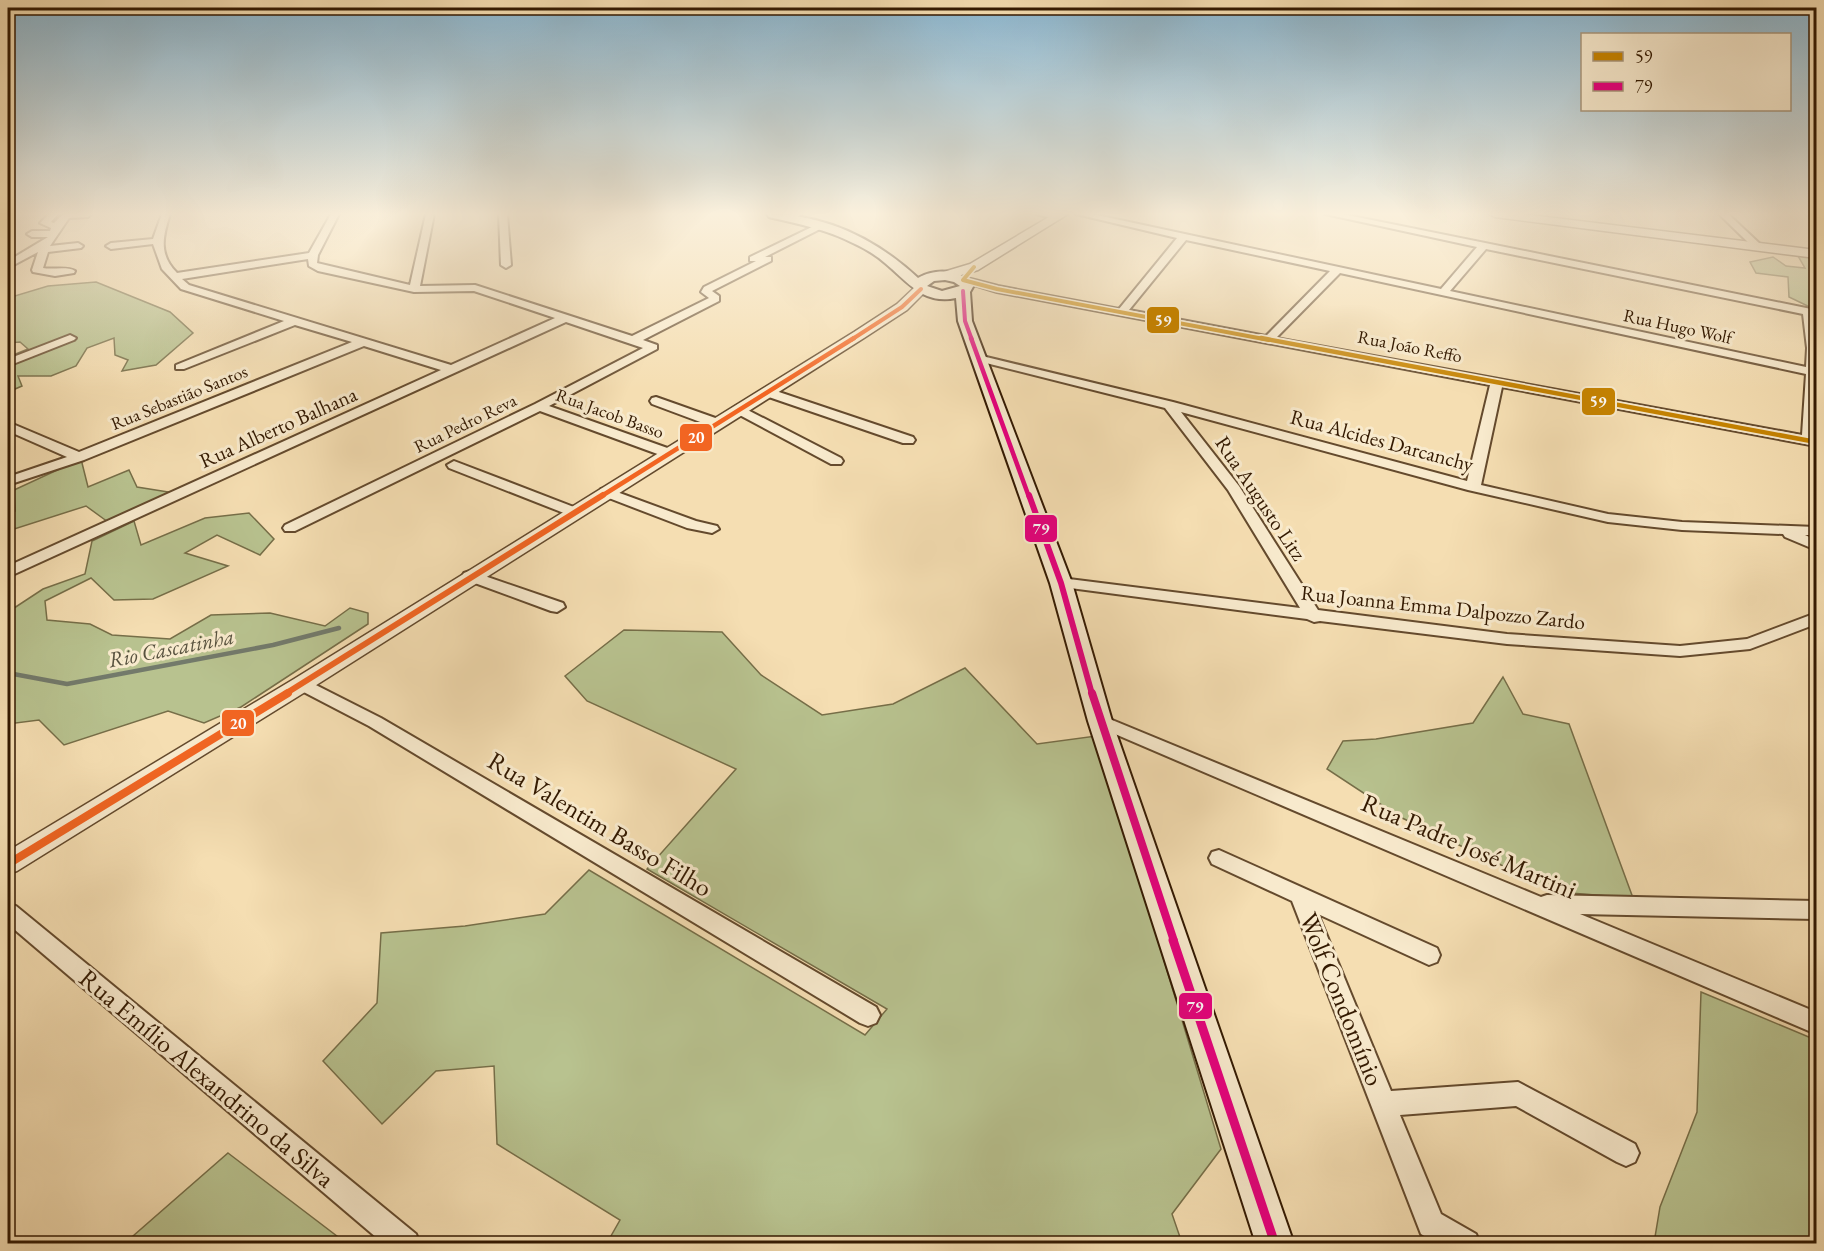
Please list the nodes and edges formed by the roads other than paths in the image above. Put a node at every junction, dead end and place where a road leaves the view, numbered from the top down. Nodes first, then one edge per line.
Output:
1 (170, 272) edge
2 (202, 272) edge
3 (338, 272) edge
4 (418, 272) edge
5 (733, 272) edge
6 (739, 272) edge
7 (905, 272) edge
8 (932, 272) edge
9 (955, 272) edge
10 (971, 272) edge
11 (1154, 272) edge
12 (1334, 272) edge
13 (1348, 272) edge
14 (1461, 272) edge
15 (1615, 272) edge
16 (943, 276) junction
17 (173, 277) junction
18 (964, 286) junction
19 (414, 289) junction
20 (700, 290) junction
21 (926, 291) junction
22 (1444, 292) junction
23 (1123, 311) junction
24 (1812, 312) edge
25 (565, 318) junction
26 (297, 320) junction
27 (965, 321) junction
28 (70, 338) dead end
29 (1270, 338) junction
30 (634, 340) junction
31 (363, 342) junction
32 (1815, 348) edge
33 (978, 358) junction
34 (8, 363) edge
35 (180, 367) dead end
36 (454, 370) junction
37 (1811, 372) junction
38 (1497, 381) junction
39 (767, 392) junction
40 (656, 400) dead end
41 (1169, 405) junction
42 (539, 407) junction
43 (738, 410) junction
44 (716, 423) junction
45 (8, 426) edge
46 (908, 440) dead end
47 (1812, 441) edge
48 (668, 453) junction
49 (79, 457) junction
50 (836, 461) dead end
51 (454, 465) dead end
52 (8, 481) edge
53 (1473, 487) junction
54 (606, 492) junction
55 (574, 512) junction
56 (290, 528) dead end
57 (712, 528) dead end
58 (1780, 530) junction
59 (1816, 531) edge
60 (1816, 545) edge
61 (8, 572) edge
62 (470, 576) junction
63 (1061, 583) junction
64 (556, 607) dead end
65 (1314, 617) junction
66 (1816, 618) edge
67 (302, 684) junction
68 (1100, 721) junction
69 (1219, 858) dead end
70 (8, 864) edge
71 (1300, 895) junction
72 (1537, 904) junction
73 (1816, 910) edge
74 (8, 912) edge
75 (1429, 955) dead end
76 (868, 1015) dead end
77 (1816, 1023) edge
78 (1383, 1104) junction
79 (1626, 1153) dead end
80 (406, 1244) edge
81 (1275, 1244) edge
82 (1466, 1244) edge

1 - 17 street
2 - 17 street
3 - 19 street
4 - 19 street
5 - 20 street
6 - 20 street
7 - 21 main road
8 - 16 main road
9 - 16 street
10 - 18 street
11 - 23 street
12 - 29 street
13 - 22 street, Rua Hugo Wolf
14 - 22 street
15 - 24 street
16 - 18 main road
16 - 21 main road
17 - 26 street
18 - 21 main road
18 - 23 street, Rua João Reffo
18 - 27 main road
19 - 25 street
20 - 30 street
21 - 27 main road
21 - 39 street
22 - 37 street, Rua Hugo Wolf
23 - 29 street, Rua João Reffo
24 - 32 street
25 - 30 street
25 - 36 street, Rua Alberto Balhana
26 - 31 street
26 - 35 street
27 - 33 main road
28 - 34 street
29 - 38 street, Rua João Reffo
30 - 42 street, Rua Pedro Reva
31 - 36 street
31 - 49 street, Rua Sebastião Santos
32 - 37 street
33 - 41 street, Rua Alcides Darcanchy
33 - 63 main road
36 - 61 street, Rua Alberto Balhana
37 - 47 street
38 - 47 street, Rua João Reffo
38 - 53 street
39 - 43 street
39 - 46 street
40 - 44 street
41 - 53 street, Rua Alcides Darcanchy
41 - 65 street, Rua Augusto Litz
42 - 48 street, Rua Jacob Basso
42 - 56 street, Rua Pedro Reva
43 - 44 street
43 - 50 street
44 - 48 street
45 - 49 street
48 - 54 street
49 - 52 street, Rua Sebastião Santos
51 - 55 street
53 - 58 street, Rua Alcides Darcanchy
54 - 55 street
54 - 57 street
55 - 62 street
58 - 59 street, Rua Alcides Darcanchy
58 - 60 street, Rua Alcides Darcanchy
62 - 64 street
62 - 67 street
63 - 65 street, Rua Joanna Emma Dalpozzo Zardo
63 - 68 main road
65 - 66 street, Rua Joanna Emma Dalpozzo Zardo
67 - 70 street
67 - 76 street, Rua Valentim Basso Filho
68 - 72 street, Rua Padre José Martini
68 - 81 main road
69 - 71 street, Wolf Condomínio
71 - 75 street, Wolf Condomínio
71 - 78 street, Wolf Condomínio
72 - 73 street
72 - 77 street, Rua Padre José Martini
74 - 80 street, Rua Emílio Alexandrino da Silva
78 - 79 street, Wolf Condomínio
78 - 82 street, Wolf Condomínio

